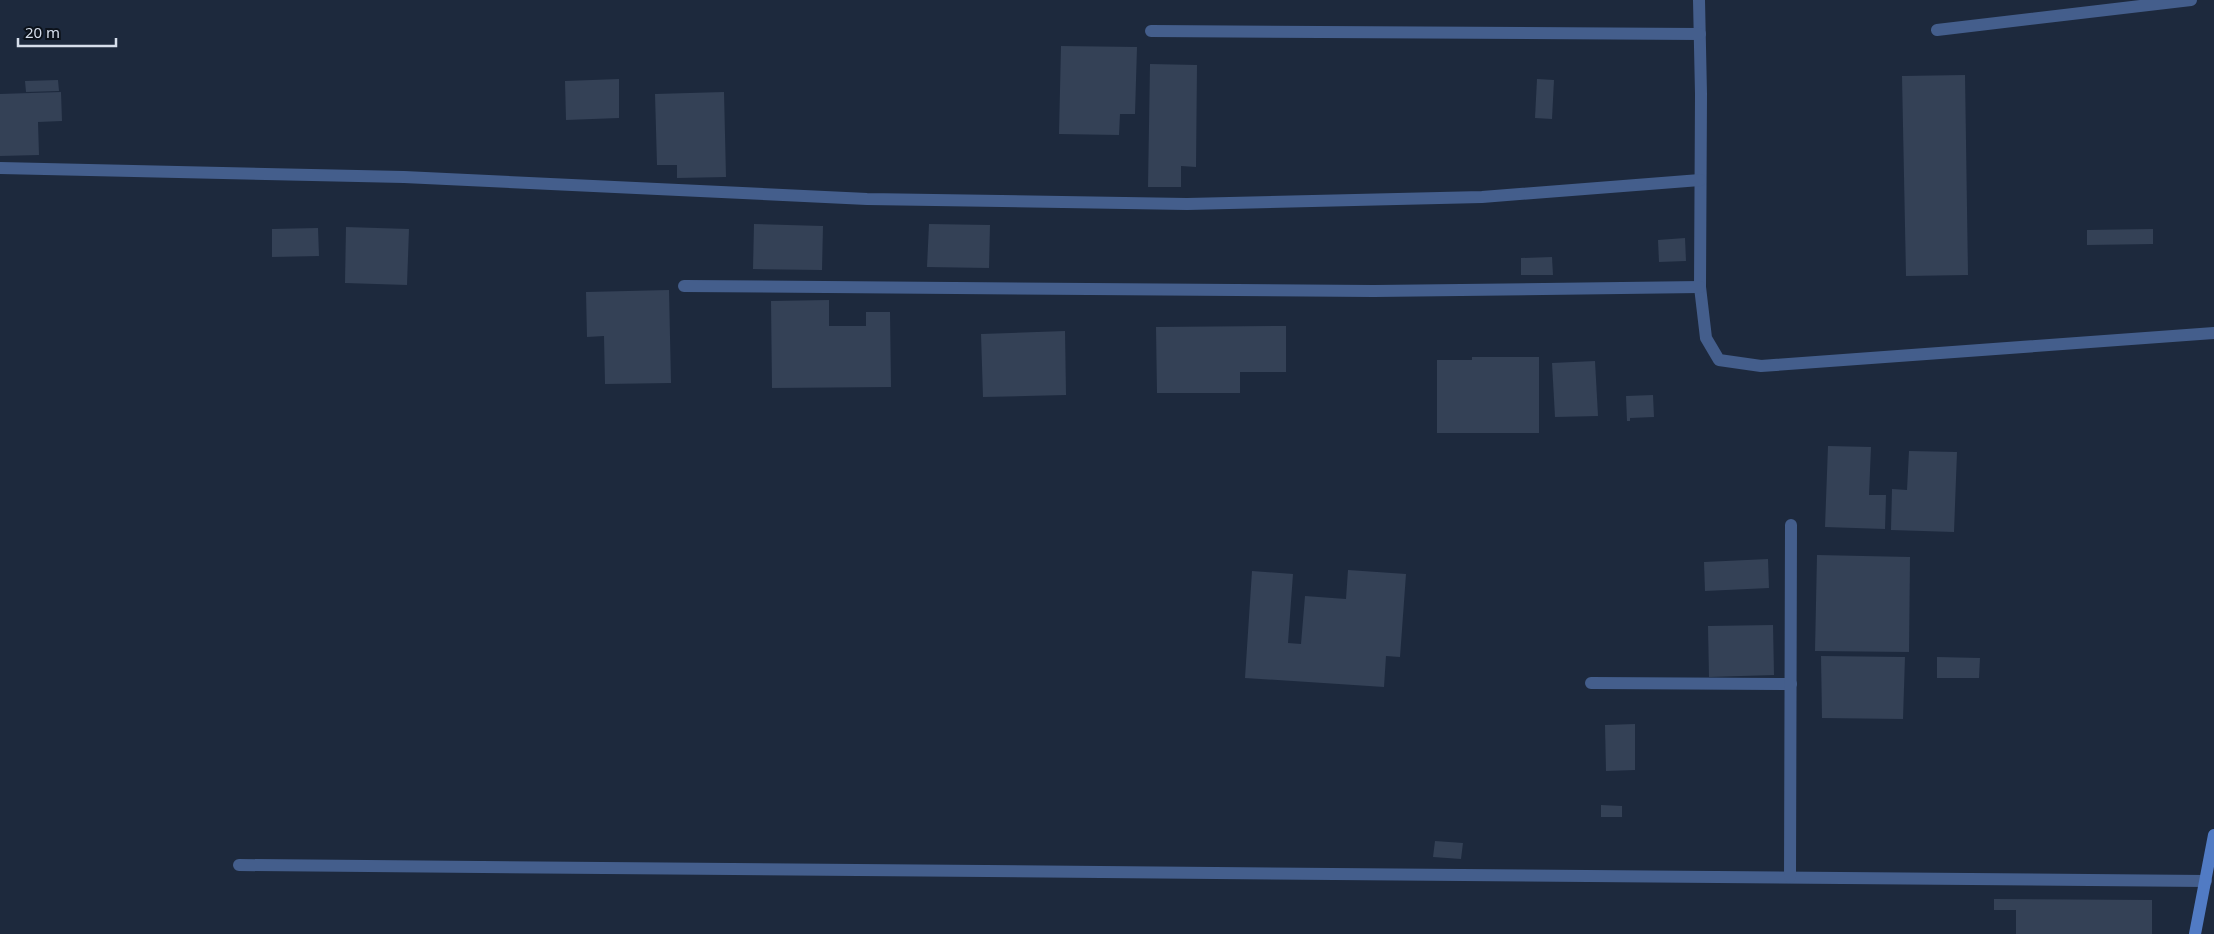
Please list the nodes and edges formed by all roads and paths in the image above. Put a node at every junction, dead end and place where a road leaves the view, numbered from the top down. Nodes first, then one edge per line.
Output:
1 (1699, 0) edge
2 (2191, 0) edge
3 (1937, 30) dead end
4 (1151, 31) dead end
5 (1700, 34) junction
6 (0, 168) edge
7 (1700, 180) junction
8 (684, 286) dead end
9 (1700, 287) junction
10 (2214, 333) edge
11 (1791, 525) dead end
12 (1591, 683) dead end
13 (1791, 684) junction
14 (2214, 835) edge
15 (239, 865) dead end
16 (1790, 877) junction
17 (2206, 880) junction
18 (2195, 934) edge

1 - 5 street
2 - 3 street
4 - 5 street
5 - 7 street
6 - 7 street
7 - 9 street
8 - 9 street
9 - 10 street
11 - 13 street
12 - 13 street
13 - 16 street
14 - 17 street
15 - 16 street
16 - 17 street
17 - 18 street

